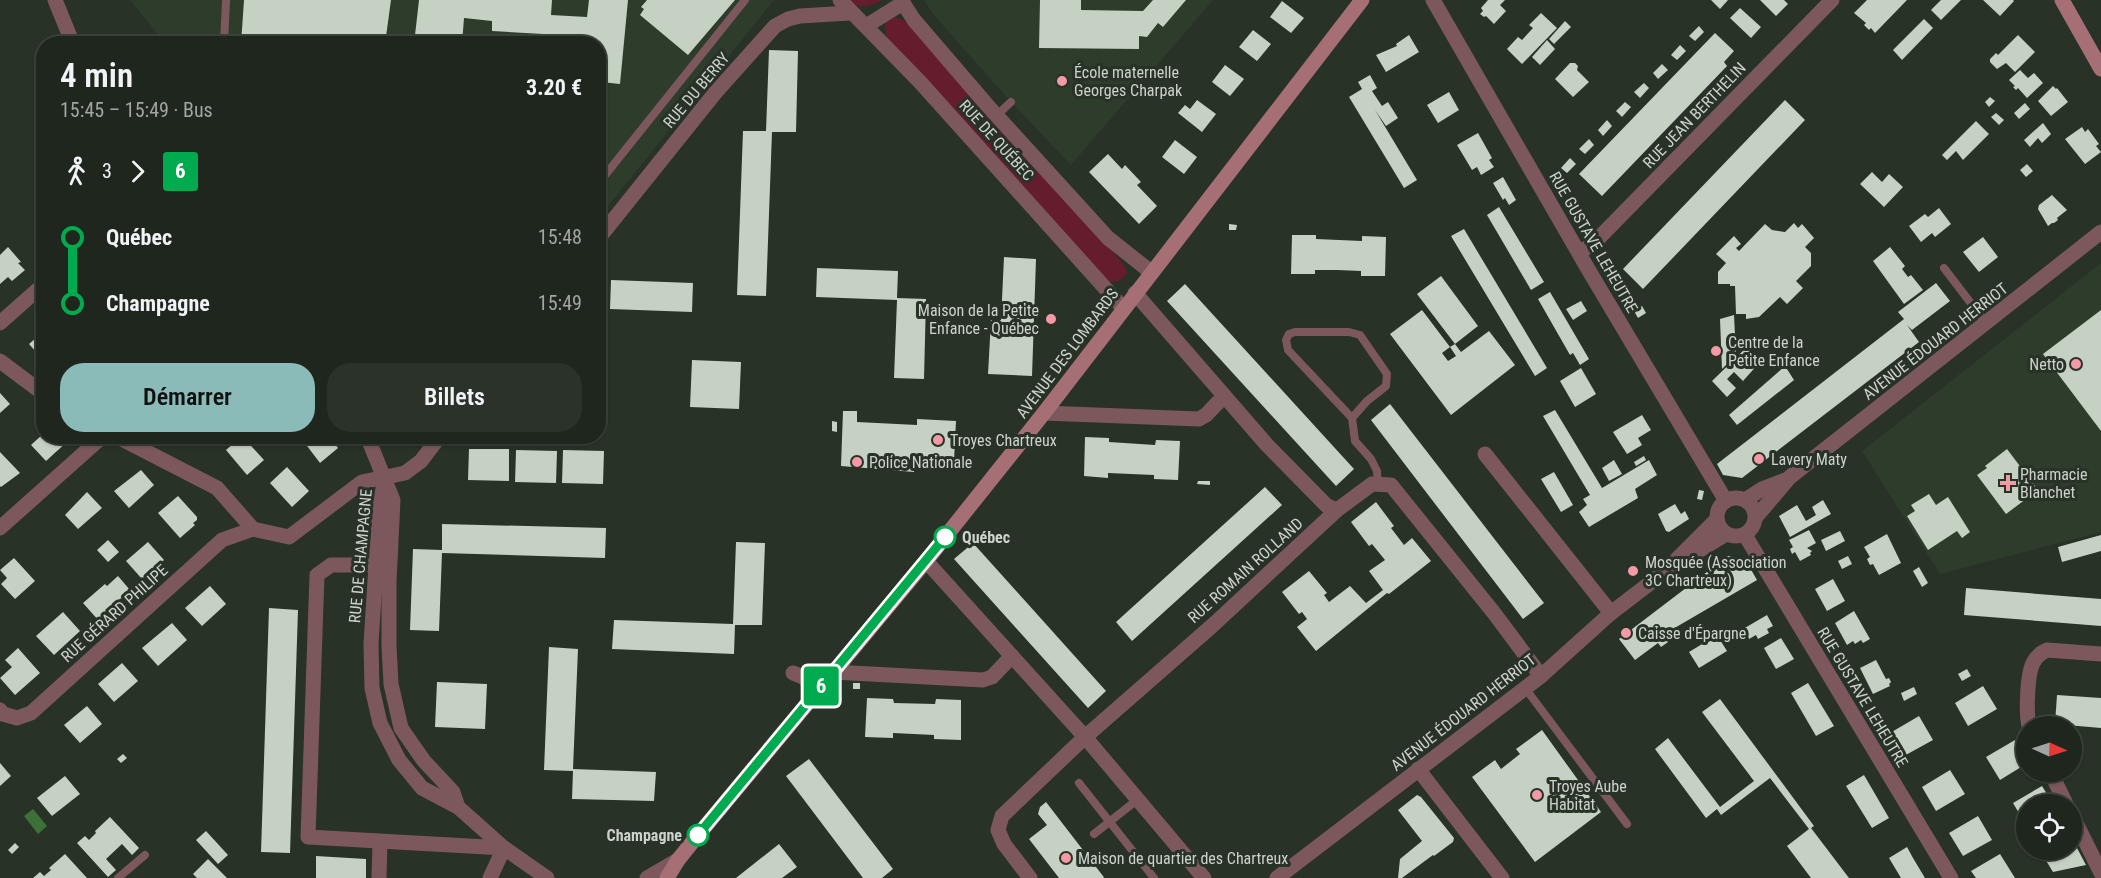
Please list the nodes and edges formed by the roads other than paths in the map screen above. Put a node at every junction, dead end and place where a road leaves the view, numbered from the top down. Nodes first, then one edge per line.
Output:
1 (55, 0) edge
2 (226, 0) edge
3 (745, 0) edge
4 (840, 0) edge
5 (1362, 0) edge
6 (1433, 0) edge
7 (1832, 0) edge
8 (2062, 0) edge
9 (903, 2) edge
10 (850, 13) junction
11 (866, 26) junction
12 (70, 36) edge
13 (224, 36) edge
14 (2101, 69) edge
15 (1011, 102) dead end
16 (996, 116) junction
17 (606, 174) edge
18 (606, 229) edge
19 (2101, 232) edge
20 (1579, 252) junction
21 (1944, 268) dead end
22 (1151, 272) junction
23 (36, 291) edge
24 (1135, 294) junction
25 (1123, 308) junction
26 (0, 322) edge
27 (1986, 323) junction
28 (0, 361) edge
29 (36, 388) edge
30 (1224, 396) junction
31 (1044, 413) junction
32 (1352, 418) junction
33 (94, 444) edge
34 (132, 444) edge
35 (370, 444) edge
36 (434, 444) edge
37 (1485, 454) dead end
38 (1791, 477) junction
39 (385, 479) junction
40 (1378, 485) junction
41 (1745, 500) junction
42 (1726, 501) junction
43 (1337, 510) junction
44 (1756, 517) junction
45 (1717, 519) junction
46 (0, 528) edge
47 (254, 529) junction
48 (1726, 534) junction
49 (1745, 535) junction
50 (926, 561) junction
51 (375, 565) junction
52 (1667, 570) junction
53 (1611, 613) junction
54 (2101, 654) edge
55 (1012, 656) junction
56 (833, 672) junction
57 (793, 673) dead end
58 (1541, 676) junction
59 (1525, 688) junction
60 (818, 690) junction
61 (0, 710) edge
62 (2027, 716) edge
63 (1085, 737) junction
64 (1418, 769) junction
65 (1079, 783) dead end
66 (1137, 800) junction
67 (459, 807) junction
68 (1110, 821) junction
69 (1627, 824) dead end
70 (1094, 834) dead end
71 (2082, 834) edge
72 (380, 842) junction
73 (504, 848) junction
74 (145, 855) dead end
75 (678, 860) junction
76 (2101, 873) edge
77 (118, 878) edge
78 (379, 878) edge
79 (490, 878) edge
80 (548, 878) edge
81 (647, 878) edge
82 (667, 878) edge
83 (1030, 878) edge
84 (1154, 878) edge
85 (1203, 878) edge
86 (1277, 878) edge
87 (1502, 878) edge
88 (1951, 878) edge

1 - 12 street
2 - 13 lane
3 - 17 lane
4 - 10 street, RUE DE QUÉBEC
5 - 22 street, AVENUE DES LOMBARDS
6 - 20 street, RUE GUSTAVE LEHEUTRE
7 - 20 street, RUE JEAN BERTHELIN
8 - 14 street
9 - 11 street
9 - 16 street, RUE DE QUÉBEC
10 - 11 street, RUE DE QUÉBEC
10 - 18 street, RUE DU BERRY
11 - 25 street, RUE DE QUÉBEC
15 - 16 lane
16 - 22 street, RUE DE QUÉBEC
19 - 27 street, AVENUE ÉDOUARD HERRIOT
20 - 42 street, RUE GUSTAVE LEHEUTRE
21 - 27 lane
22 - 24 street, AVENUE DES LOMBARDS
23 - 26 street
24 - 25 street, AVENUE DES LOMBARDS
24 - 30 street
25 - 31 street, AVENUE DES LOMBARDS
27 - 38 street, AVENUE ÉDOUARD HERRIOT
28 - 29 street
30 - 31 street
30 - 43 street
31 - 50 street, AVENUE DES LOMBARDS
32 - 32 lane
32 - 40 lane
33 - 46 street
34 - 47 street
35 - 39 street
36 - 39 street
37 - 53 street
38 - 41 street
38 - 44 street
39 - 47 street
39 - 51 street, RUE DE CHAMPAGNE
39 - 67 street, RUE DE CHAMPAGNE
40 - 43 street, RUE ROMAIN ROLLAND
40 - 58 street
41 - 42 street
41 - 44 street
42 - 45 street
43 - 63 street, RUE ROMAIN ROLLAND
44 - 49 street
45 - 48 street
45 - 52 street, AVENUE ÉDOUARD HERRIOT
47 - 61 street, RUE GÉRARD PHILIPE
48 - 49 street
48 - 52 street, AVENUE ÉDOUARD HERRIOT
49 - 88 street, RUE GUSTAVE LEHEUTRE
50 - 55 street
50 - 56 street, AVENUE DES LOMBARDS
51 - 67 street, RUE DE CHAMPAGNE
51 - 72 street
52 - 53 street, AVENUE ÉDOUARD HERRIOT
53 - 58 street, AVENUE ÉDOUARD HERRIOT
54 - 62 street
55 - 56 street
55 - 63 street
56 - 60 street, AVENUE DES LOMBARDS
57 - 60 street
58 - 59 street, AVENUE ÉDOUARD HERRIOT
59 - 64 street, AVENUE ÉDOUARD HERRIOT
59 - 69 lane
60 - 75 street, AVENUE DES LOMBARDS
63 - 66 street
63 - 83 street, RUE ROMAIN ROLLAND
64 - 86 street, AVENUE ÉDOUARD HERRIOT
64 - 87 street
65 - 68 lane
66 - 68 lane
66 - 85 street
67 - 73 street, RUE DE CHAMPAGNE
68 - 70 lane
68 - 84 lane
71 - 76 street
72 - 73 street
72 - 78 street
73 - 79 street
73 - 80 street, RUE DE CHAMPAGNE
74 - 77 lane
75 - 81 street, AVENUE DES LOMBARDS
75 - 82 street, AVENUE DES LOMBARDS

